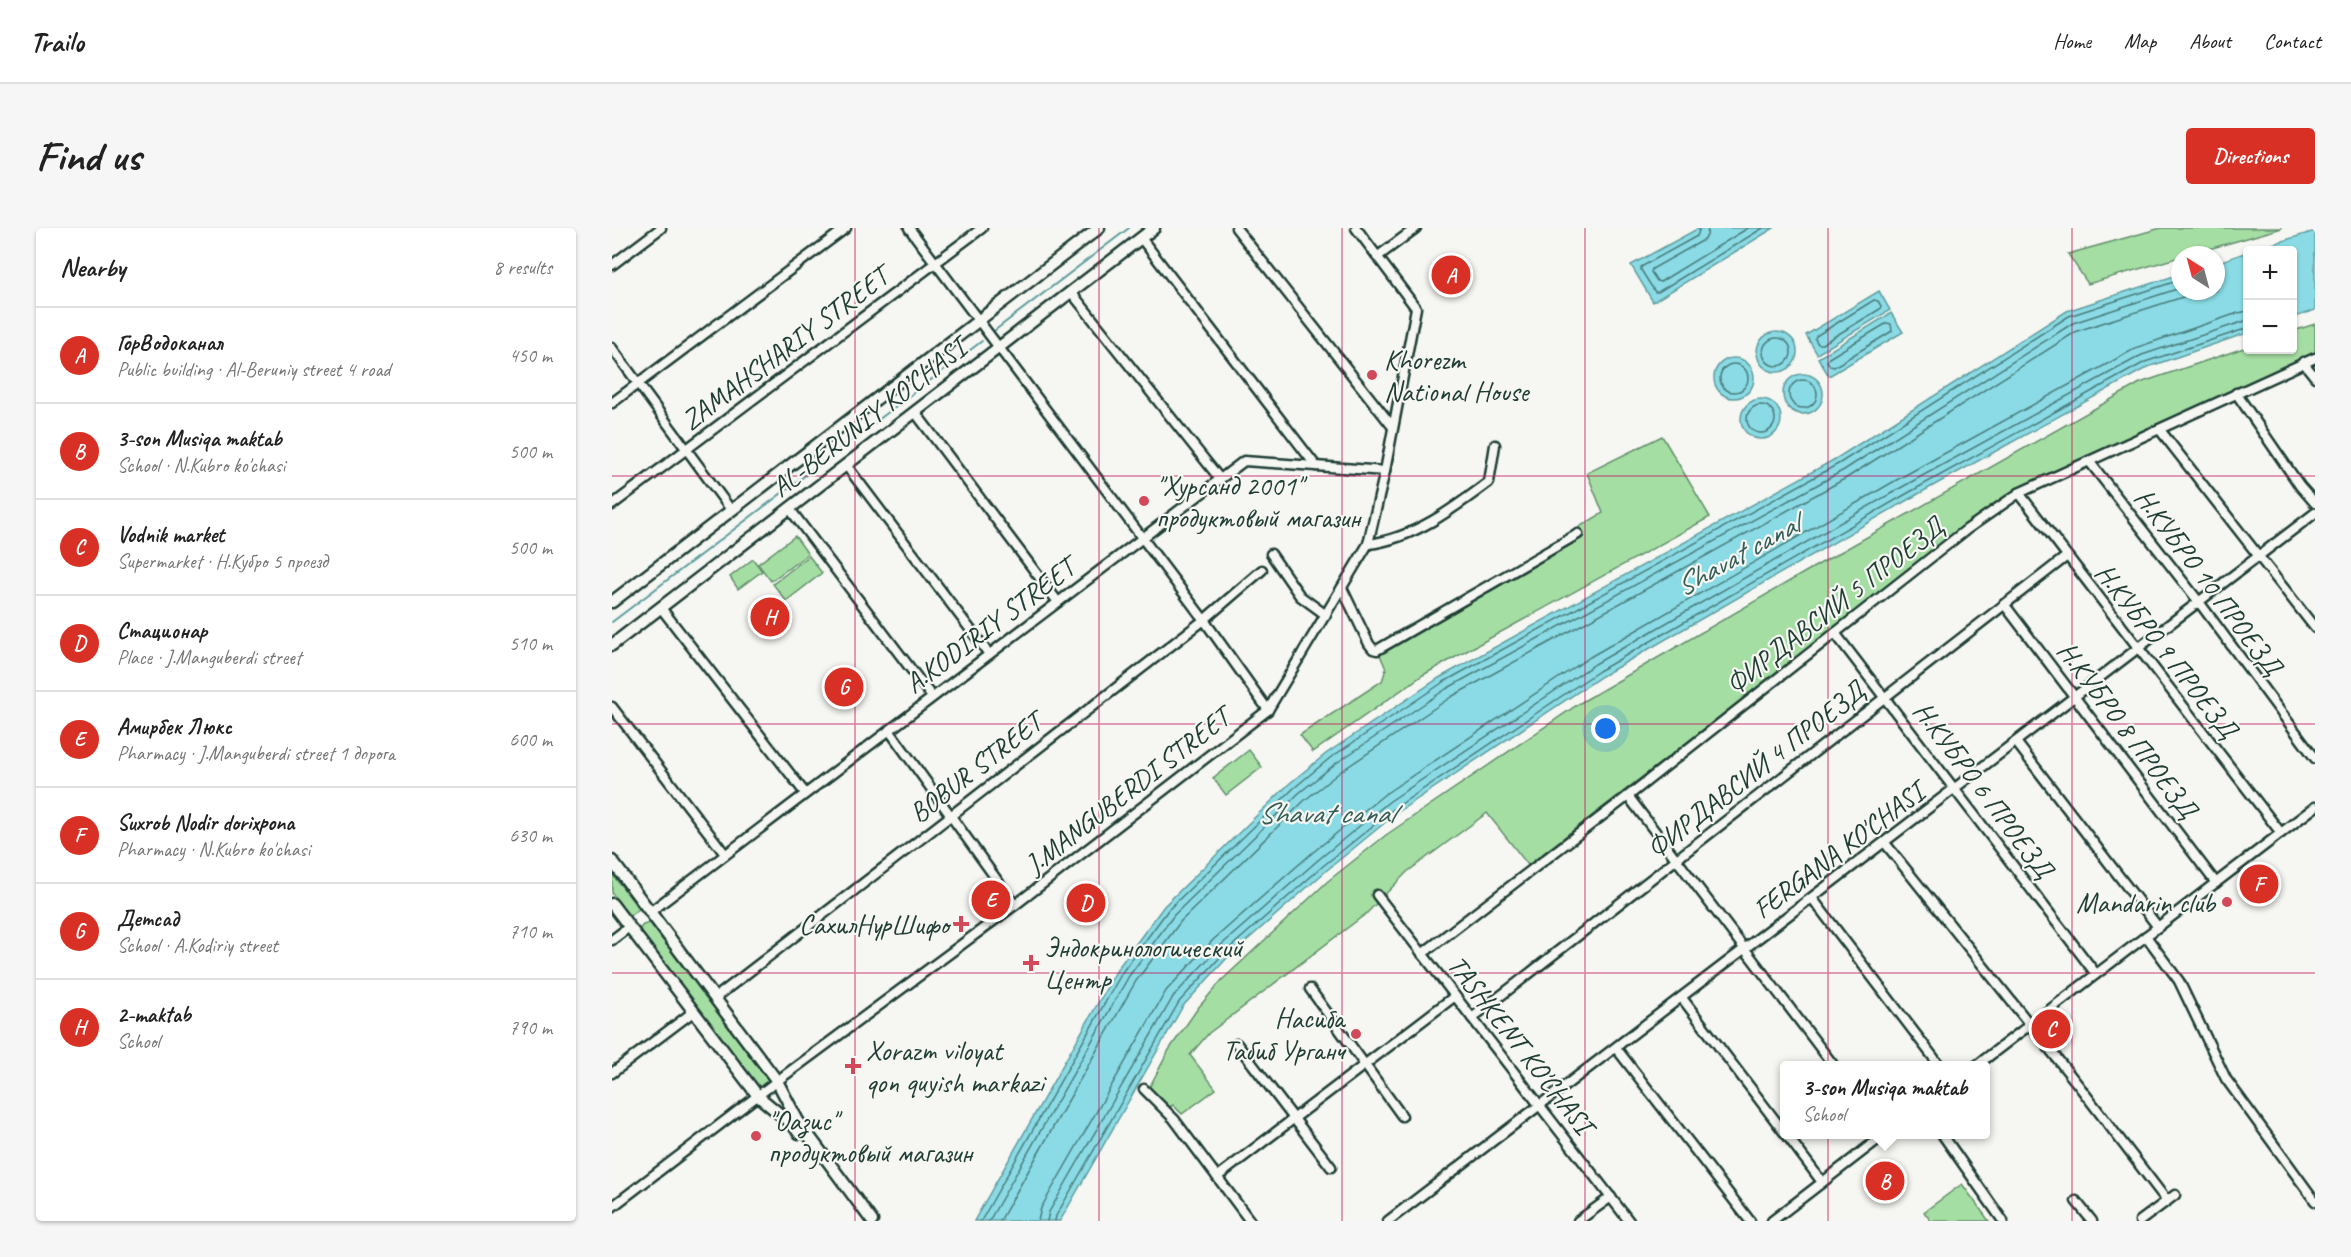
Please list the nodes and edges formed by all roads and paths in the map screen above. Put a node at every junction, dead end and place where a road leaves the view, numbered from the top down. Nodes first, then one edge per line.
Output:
1 (661, 228) edge
2 (846, 228) edge
3 (909, 228) edge
4 (982, 228) edge
5 (1099, 228) edge
6 (1154, 228) edge
7 (1236, 228) edge
8 (1356, 228) edge
9 (1416, 228) edge
10 (1141, 238) junction
11 (1377, 257) junction
12 (935, 263) junction
13 (612, 265) edge
14 (1071, 292) junction
15 (978, 321) junction
16 (612, 348) edge
17 (998, 348) junction
18 (2315, 358) edge
19 (2303, 362) junction
20 (2315, 377) edge
21 (638, 383) junction
22 (2236, 393) junction
23 (612, 403) edge
24 (915, 412) junction
25 (1392, 426) junction
26 (2160, 430) junction
27 (1495, 445) dead end
28 (686, 449) junction
29 (2089, 461) junction
30 (846, 465) junction
31 (1316, 466) junction
32 (1385, 471) junction
33 (1220, 479) junction
34 (2019, 493) junction
35 (2315, 503) edge
36 (612, 505) edge
37 (789, 508) junction
38 (731, 510) junction
39 (2315, 513) edge
40 (1578, 534) dead end
41 (1142, 538) junction
42 (1368, 544) junction
43 (1271, 554) dead end
44 (2067, 556) junction
45 (2260, 556) junction
46 (1262, 570) dead end
47 (1342, 588) junction
48 (612, 602) edge
49 (1058, 602) junction
50 (2199, 602) junction
51 (2004, 604) junction
52 (661, 608) junction
53 (1326, 615) junction
54 (1204, 620) junction
55 (2315, 628) edge
56 (1835, 633) junction
57 (612, 645) edge
58 (2138, 649) junction
59 (989, 654) junction
60 (1886, 696) junction
61 (932, 697) junction
62 (2075, 697) junction
63 (612, 707) edge
64 (1268, 710) junction
65 (889, 730) junction
66 (2016, 742) junction
67 (2315, 758) edge
68 (1956, 788) junction
69 (805, 793) junction
70 (1628, 796) junction
71 (2315, 807) edge
72 (951, 814) junction
73 (2281, 834) junction
74 (1885, 843) junction
75 (725, 854) junction
76 (1677, 858) junction
77 (612, 861) edge
78 (2216, 882) junction
79 (1377, 895) dead end
80 (1812, 898) junction
81 (612, 904) edge
82 (1015, 905) junction
83 (650, 912) junction
84 (629, 927) junction
85 (2158, 927) junction
86 (2146, 936) junction
87 (612, 940) edge
88 (1746, 949) junction
89 (1422, 954) junction
90 (2096, 974) junction
91 (1310, 989) dead end
92 (1455, 996) junction
93 (715, 998) junction
94 (1682, 998) junction
95 (693, 1012) junction
96 (1472, 1018) junction
97 (2030, 1025) junction
98 (1237, 1044) dead end
99 (1616, 1048) junction
100 (1831, 1061) edge
101 (1937, 1061) edge
102 (1981, 1061) edge
103 (1366, 1066) junction
104 (612, 1073) edge
105 (777, 1081) junction
106 (1144, 1089) dead end
107 (758, 1096) junction
108 (1540, 1106) junction
109 (1402, 1116) dead end
110 (1295, 1118) junction
111 (1780, 1126) edge
112 (1790, 1139) edge
113 (1878, 1139) edge
114 (1946, 1139) edge
115 (1331, 1167) dead end
116 (1217, 1177) junction
117 (1822, 1182) junction
118 (1611, 1197) junction
119 (2076, 1201) dead end
120 (2315, 1201) edge
121 (612, 1208) edge
122 (863, 1221) edge
123 (872, 1221) edge
124 (1250, 1221) edge
125 (1388, 1221) edge
126 (1578, 1221) edge
127 (1629, 1221) edge
128 (1750, 1221) edge
129 (1772, 1221) edge
130 (2003, 1221) edge
131 (2092, 1221) edge
132 (2140, 1221) edge

1 - 13 street
2 - 21 street
3 - 12 street
4 - 12 street, ZAMAHSHARIY STREET
5 - 15 main road, AL-BERUNIY KO’CHASI
6 - 10 main road, AL-BERUNIY KO’CHASI
7 - 25 street
8 - 11 street
9 - 11 street
10 - 14 main road, AL-BERUNIY KO’CHASI
10 - 31 street
11 - 25 street, J.MANGUBERDI STREET
12 - 15 street
12 - 28 street, ZAMAHSHARIY STREET
14 - 17 main road, AL-BERUNIY KO’CHASI
14 - 33 street
15 - 17 street
15 - 38 main road, AL-BERUNIY KO’CHASI
16 - 21 street
17 - 24 main road, AL-BERUNIY KO’CHASI
17 - 41 street
18 - 19 street, ФИРДАВСИЙ 5 ПРОЕЗД
19 - 20 street
19 - 22 street, ФИРДАВСИЙ 5 ПРОЕЗД
21 - 23 street
21 - 28 street
22 - 26 street, ФИРДАВСИЙ 5 ПРОЕЗД
22 - 35 street
24 - 30 main road, AL-BERUNIY KO’CHASI
24 - 49 street
25 - 32 street, J.MANGUBERDI STREET
26 - 29 street, ФИРДАВСИЙ 5 ПРОЕЗД
26 - 45 street
27 - 42 street
28 - 36 street, ZAMAHSHARIY STREET
28 - 38 street
29 - 34 street, ФИРДАВСИЙ 5 ПРОЕЗД
29 - 50 street, Н.КУБРО 10 ПРОЕЗД
30 - 37 main road, AL-BERUNIY KO’CHASI
30 - 59 street
31 - 32 street, A.KODIRIY STREET
31 - 33 street, A.KODIRIY STREET
32 - 42 street, J.MANGUBERDI STREET
33 - 41 street, A.KODIRIY STREET
34 - 44 street, Н.КУБРО 9 ПРОЕЗД
34 - 56 street, ФИРДАВСИЙ 5 ПРОЕЗД
37 - 52 main road, AL-BERUNIY KO’CHASI
37 - 61 street
38 - 48 main road, AL-BERUNIY KO’CHASI
39 - 45 street, FERGANA KO'CHASI
40 - 47 street
41 - 49 street, A.KODIRIY STREET
41 - 54 street
42 - 47 street, J.MANGUBERDI STREET
43 - 53 street
44 - 51 street, ФИРДАВСИЙ 4 ПРОЕЗД
44 - 58 street, Н.КУБРО 9 ПРОЕЗД
45 - 50 street, FERGANA KO'CHASI
45 - 55 street
46 - 54 street, BOBUR STREET
47 - 53 street, J.MANGUBERDI STREET
49 - 59 street, A.KODIRIY STREET
50 - 58 street, FERGANA KO'CHASI
50 - 67 street, Н.КУБРО 10 ПРОЕЗД
51 - 60 street, ФИРДАВСИЙ 4 ПРОЕЗД
51 - 62 street, Н.КУБРО 8 ПРОЕЗД
52 - 57 main road, AL-BERUNIY KO’CHASI
52 - 69 street
53 - 64 street, J.MANGUBERDI STREET
54 - 64 street
54 - 72 street, BOBUR STREET
56 - 60 street, Н.КУБРО 6 ПРОЕЗД
56 - 70 street, ФИРДАВСИЙ 5 ПРОЕЗД
58 - 62 street, FERGANA KO'CHASI
58 - 73 street, Н.КУБРО 9 ПРОЕЗД
59 - 61 street, A.KODIRIY STREET
60 - 68 street, Н.КУБРО 6 ПРОЕЗД
60 - 76 street, ФИРДАВСИЙ 4 ПРОЕЗД
61 - 65 street, A.KODIRIY STREET
62 - 66 street, FERGANA KO'CHASI
62 - 78 street, Н.КУБРО 8 ПРОЕЗД
63 - 75 street
64 - 82 street, J.MANGUBERDI STREET
65 - 69 street, A.KODIRIY STREET
65 - 72 street
66 - 68 street, FERGANA KO'CHASI
66 - 85 street
68 - 74 street, FERGANA KO'CHASI
68 - 90 street, Н.КУБРО 6 ПРОЕЗД
69 - 75 street, A.KODIRIY STREET
70 - 76 street
70 - 89 street, ФИРДАВСИЙ 5 ПРОЕЗД
71 - 73 street
72 - 82 street
72 - 93 street, BOBUR STREET
73 - 78 street
74 - 80 street, FERGANA KO'CHASI
74 - 97 street
75 - 83 street, A.KODIRIY STREET
76 - 88 street
76 - 96 street, ФИРДАВСИЙ 4 ПРОЕЗД
77 - 83 main road
78 - 85 street
79 - 89 street, TASHKENT KO'CHASI
80 - 88 street, FERGANA KO'CHASI
80 - 101 street
81 - 84 main road
82 - 105 street, J.MANGUBERDI STREET
83 - 93 main road
84 - 87 street
84 - 95 main road
85 - 86 street
86 - 90 street
86 - 120 street
88 - 94 street, FERGANA KO'CHASI
88 - 100 street
89 - 92 street, TASHKENT KO'CHASI
90 - 97 street
91 - 103 street
92 - 96 street, TASHKENT KO'CHASI
92 - 103 street
93 - 105 main road
94 - 99 street, FERGANA KO'CHASI
94 - 111 street
95 - 104 street
95 - 107 main road
96 - 108 street, TASHKENT KO'CHASI
97 - 102 street
97 - 132 street
98 - 110 street
99 - 108 street, FERGANA KO'CHASI
99 - 128 street
103 - 109 street
103 - 110 street
105 - 107 street, J.MANGUBERDI STREET
105 - 123 main road
106 - 116 street
107 - 121 street, J.MANGUBERDI STREET
107 - 122 main road
108 - 118 street, TASHKENT KO'CHASI
108 - 125 street, FERGANA KO'CHASI
110 - 115 street
110 - 116 street
112 - 117 street
113 - 117 street
114 - 130 street
116 - 124 street
117 - 129 street
118 - 126 street
118 - 127 street, TASHKENT KO'CHASI
119 - 131 street

